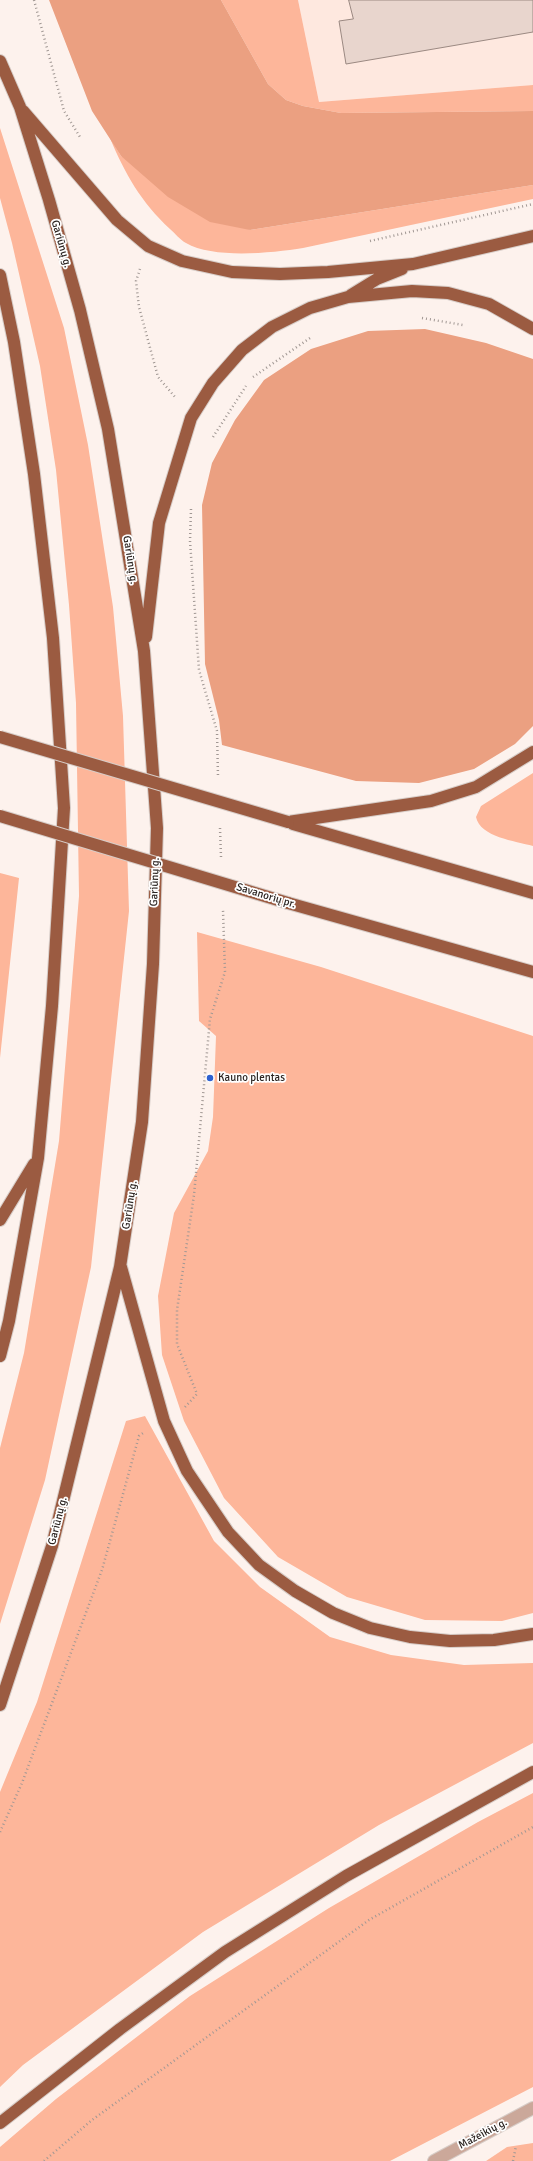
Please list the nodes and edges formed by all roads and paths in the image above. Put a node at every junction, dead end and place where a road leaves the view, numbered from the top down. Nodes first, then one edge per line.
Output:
1 (34, 0) edge
2 (0, 61) edge
3 (20, 107) junction
4 (84, 143) dead end
5 (533, 204) edge
6 (533, 236) edge
7 (363, 243) dead end
8 (413, 264) junction
9 (0, 274) edge
10 (348, 297) junction
11 (420, 318) dead end
12 (0, 321) edge
13 (464, 325) dead end
14 (533, 329) edge
15 (315, 335) dead end
16 (14, 342) junction
17 (251, 379) dead end
18 (246, 385) dead end
19 (213, 438) dead end
20 (144, 651) junction
21 (0, 737) edge
22 (533, 752) edge
23 (0, 816) edge
24 (288, 822) junction
25 (533, 893) edge
26 (533, 972) edge
27 (38, 1158) junction
28 (0, 1220) edge
29 (120, 1266) junction
30 (0, 1356) edge
31 (533, 1634) edge
32 (0, 1705) edge
33 (533, 1772) edge
34 (533, 1827) edge
35 (533, 2108) edge
36 (0, 2123) edge
37 (44, 2161) edge
38 (434, 2161) edge

1 - 4 path
2 - 3 highway, Gariūnų g.
3 - 8 highway
3 - 20 highway, Gariūnų g.
5 - 7 path
6 - 8 highway
8 - 10 highway
9 - 16 highway
10 - 14 highway
10 - 20 highway
11 - 13 path
12 - 16 highway
15 - 17 path
16 - 27 highway
18 - 19 path
20 - 29 highway, Gariūnų g.
21 - 24 highway, bridge
22 - 24 highway
23 - 26 highway, Savanorių pr., bridge
24 - 25 highway
27 - 28 highway
27 - 30 highway
29 - 31 highway
29 - 32 highway, Gariūnų g.
33 - 36 highway
34 - 37 path
35 - 38 street, Mažeikių g.

